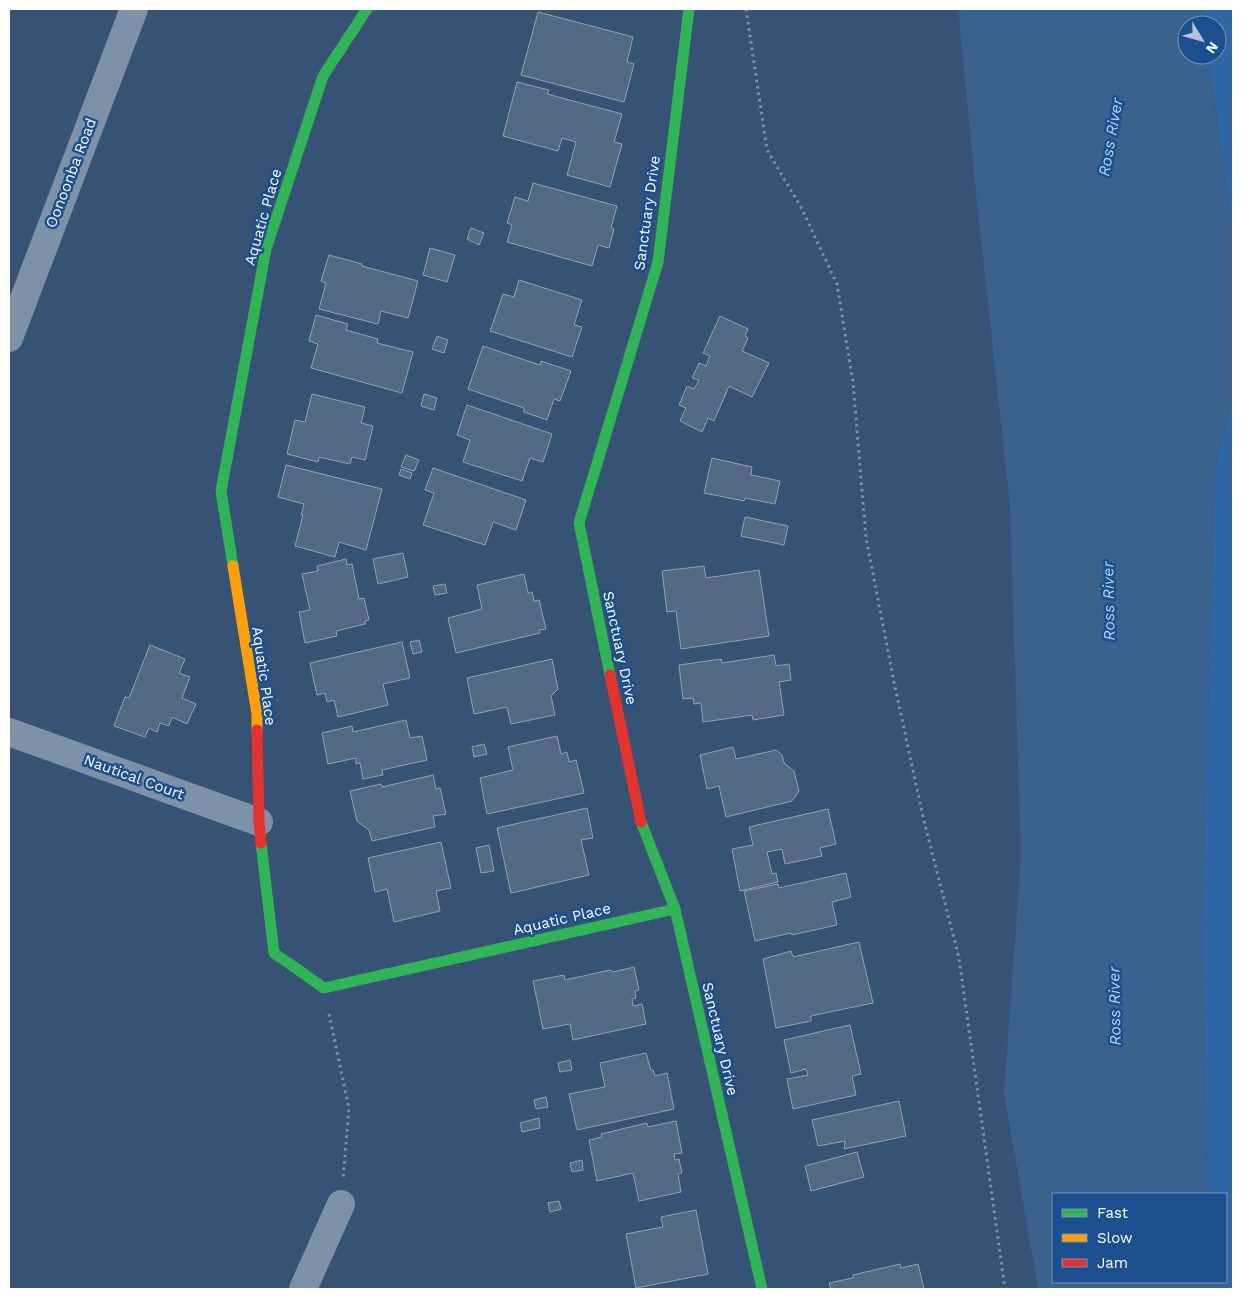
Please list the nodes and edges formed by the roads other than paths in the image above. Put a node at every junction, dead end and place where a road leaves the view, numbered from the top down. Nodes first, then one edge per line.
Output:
1 (134, 9) edge
2 (366, 9) edge
3 (689, 9) edge
4 (9, 338) edge
5 (9, 732) edge
6 (259, 822) junction
7 (675, 909) junction
8 (341, 1204) road end
9 (303, 1289) edge
10 (762, 1289) edge

1 - 4 street, Oonoonba Road
2 - 6 street, Aquatic Place
3 - 7 street, Sanctuary Drive
5 - 6 street, Nautical Court
6 - 7 street, Aquatic Place
7 - 10 street, Sanctuary Drive
8 - 9 street

